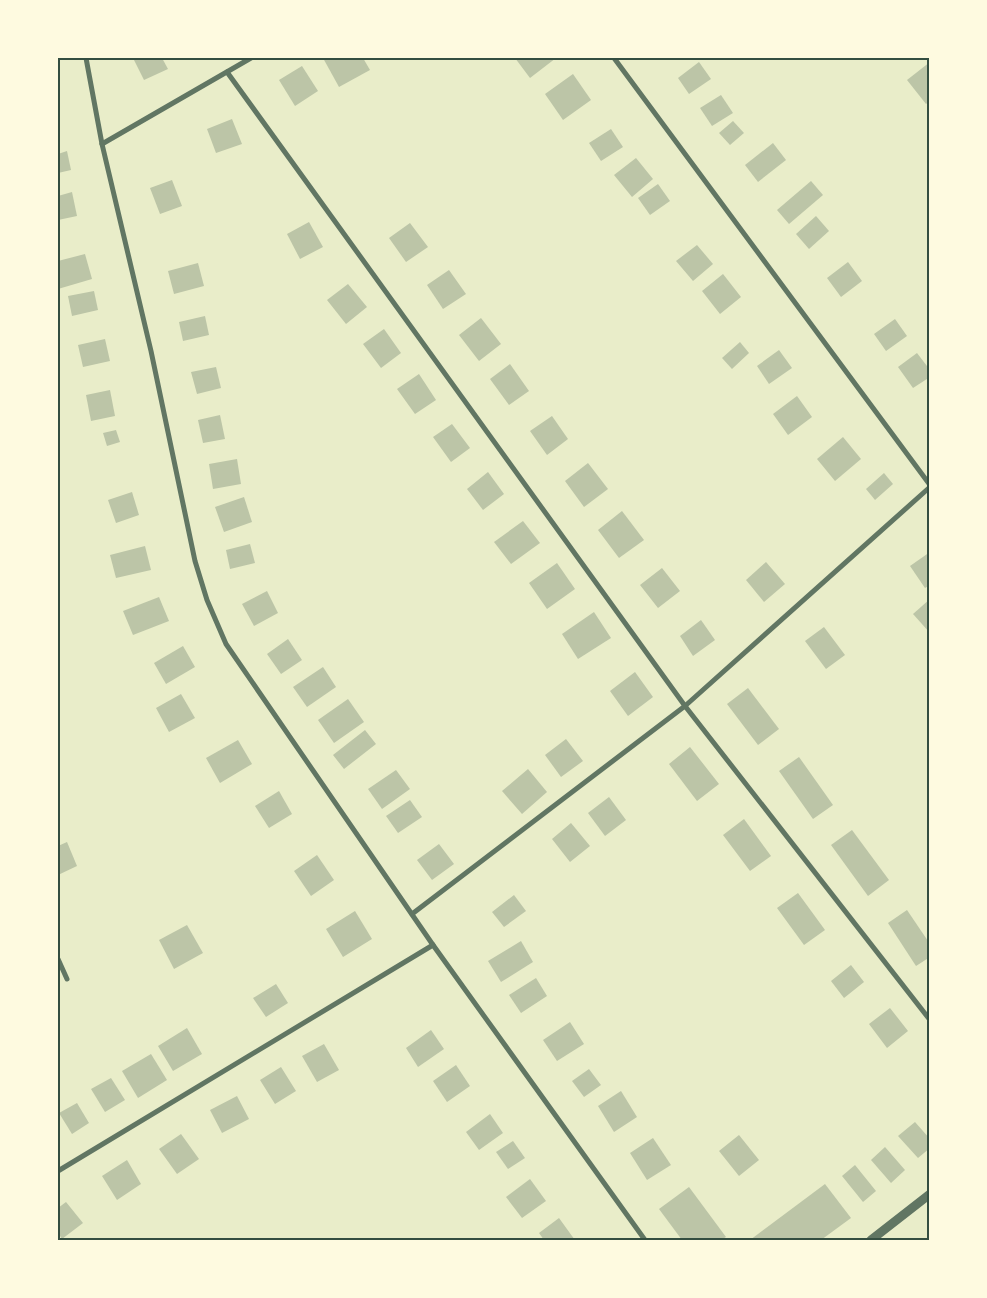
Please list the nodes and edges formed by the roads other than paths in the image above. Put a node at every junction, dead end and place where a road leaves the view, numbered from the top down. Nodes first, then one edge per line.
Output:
1 (86, 58) edge
2 (252, 58) edge
3 (614, 58) edge
4 (228, 72) junction
5 (102, 144) junction
6 (930, 486) edge
7 (685, 706) junction
8 (412, 914) junction
9 (432, 945) junction
10 (58, 959) edge
11 (67, 979) dead end
12 (930, 1020) edge
13 (58, 1171) edge
14 (930, 1194) edge
15 (645, 1240) edge
16 (871, 1240) edge

1 - 5 street
2 - 4 street
3 - 6 street
4 - 5 street
4 - 7 street
5 - 8 street
6 - 7 street
7 - 8 street
7 - 12 street
8 - 9 street
9 - 13 street
9 - 15 street
10 - 11 street
14 - 16 street

